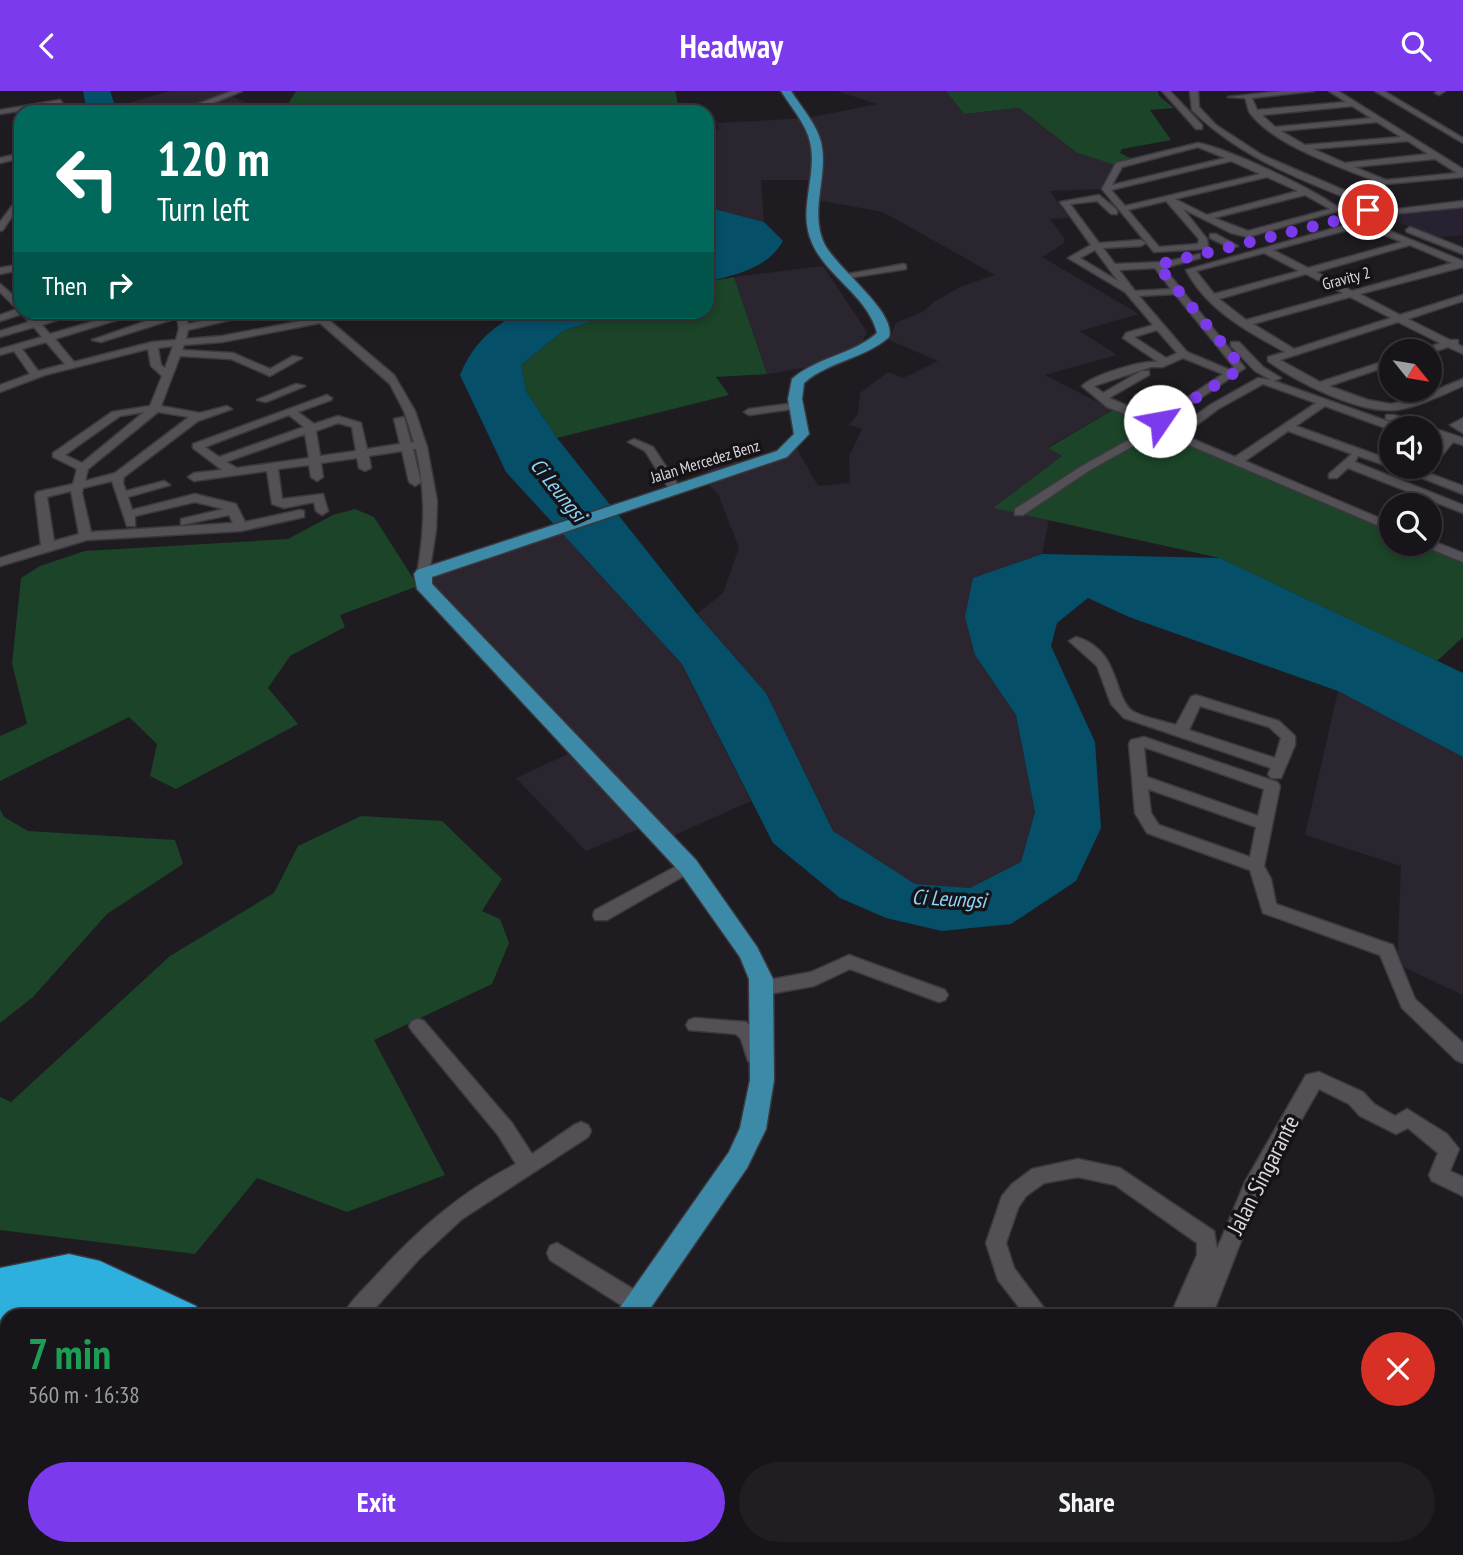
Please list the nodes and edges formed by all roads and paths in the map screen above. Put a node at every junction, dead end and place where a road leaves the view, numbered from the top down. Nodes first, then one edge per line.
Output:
1 (239, 91) edge
2 (786, 91) edge
3 (1166, 91) edge
4 (1194, 91) edge
5 (1310, 91) edge
6 (1333, 91) edge
7 (1379, 91) edge
8 (1386, 91) edge
9 (58, 92) edge
10 (1248, 96) junction
11 (1232, 97) dead end
12 (61, 102) junction
13 (1353, 104) junction
14 (43, 105) edge
15 (61, 105) edge
16 (203, 105) edge
17 (1254, 113) junction
18 (1378, 120) junction
19 (1343, 124) junction
20 (1443, 127) junction
21 (1273, 129) junction
22 (1397, 131) junction
23 (1203, 132) dead end
24 (1409, 139) junction
25 (1463, 139) edge
26 (1210, 140) dead end
27 (1371, 141) junction
28 (1306, 148) junction
29 (1436, 156) junction
30 (1233, 158) junction
31 (1346, 165) junction
32 (1269, 174) junction
33 (1463, 174) edge
34 (1387, 183) junction
35 (1374, 184) dead end
36 (1105, 189) junction
37 (1306, 192) junction
38 (1169, 200) junction
39 (1463, 201) edge
40 (14, 208) edge
41 (1123, 209) junction
42 (1362, 212) junction
43 (1384, 213) junction
44 (8, 216) junction
45 (14, 216) edge
46 (1208, 217) junction
47 (0, 228) edge
48 (1234, 231) junction
49 (1217, 235) junction
50 (1203, 239) junction
51 (1412, 242) junction
52 (1141, 243) junction
53 (1237, 245) junction
54 (1095, 246) junction
55 (1264, 249) junction
56 (1463, 251) edge
57 (1158, 262) junction
58 (1461, 264) edge
59 (902, 267) dead end
60 (1112, 267) junction
61 (1308, 271) junction
62 (842, 276) junction
63 (1179, 292) junction
64 (1131, 293) junction
65 (1351, 293) junction
66 (1214, 297) junction
67 (1463, 298) edge
68 (1399, 318) junction
69 (32, 319) edge
70 (51, 319) edge
71 (115, 319) edge
72 (162, 319) edge
73 (181, 319) edge
74 (230, 319) edge
75 (313, 319) edge
76 (328, 319) edge
77 (37, 323) junction
78 (1243, 324) junction
79 (1160, 325) junction
80 (85, 328) junction
81 (0, 334) edge
82 (1262, 335) junction
83 (50, 338) junction
84 (181, 338) junction
85 (1463, 339) edge
86 (97, 340) junction
87 (1233, 342) junction
88 (1449, 343) junction
89 (152, 345) junction
90 (1442, 345) edge
91 (16, 347) junction
92 (1291, 351) junction
93 (1463, 351) edge
94 (0, 352) edge
95 (109, 352) junction
96 (1183, 354) junction
97 (297, 358) dead end
98 (69, 362) junction
99 (1162, 363) junction
100 (1379, 366) edge
101 (1259, 369) junction
102 (34, 372) junction
103 (1232, 374) junction
104 (167, 376) junction
105 (1463, 382) edge
106 (1, 383) edge
107 (1320, 385) junction
108 (300, 386) dead end
109 (327, 398) dead end
110 (1102, 398) junction
111 (1324, 402) junction
112 (796, 406) junction
113 (227, 409) dead end
114 (154, 410) junction
115 (285, 412) junction
116 (749, 412) dead end
117 (1388, 416) edge
118 (196, 418) junction
119 (400, 419) dead end
120 (1463, 421) edge
121 (1379, 422) edge
122 (1287, 427) junction
123 (310, 428) junction
124 (1463, 430) edge
125 (1442, 435) edge
126 (1451, 438) junction
127 (634, 442) dead end
128 (1463, 442) edge
129 (419, 445) junction
130 (406, 447) junction
131 (1442, 448) edge
132 (1356, 452) junction
133 (362, 453) junction
134 (314, 460) junction
135 (1379, 460) edge
136 (1237, 461) junction
137 (216, 462) junction
138 (1348, 463) junction
139 (272, 466) junction
140 (83, 468) junction
141 (365, 468) dead end
142 (227, 473) junction
143 (119, 476) junction
144 (1333, 476) dead end
145 (194, 477) dead end
146 (317, 477) dead end
147 (1442, 478) edge
148 (415, 482) dead end
149 (78, 485) junction
150 (164, 485) dead end
151 (675, 489) junction
152 (1463, 490) edge
153 (123, 495) junction
154 (229, 505) junction
155 (1463, 509) edge
156 (322, 511) dead end
157 (1019, 512) dead end
158 (129, 514) junction
159 (300, 514) dead end
160 (1379, 522) edge
161 (241, 527) junction
162 (160, 529) junction
163 (133, 530) junction
164 (86, 536) junction
165 (48, 547) junction
166 (1442, 549) edge
167 (1, 557) edge
168 (1463, 558) edge
169 (423, 574) junction
170 (1076, 641) dead end
171 (1181, 732) junction
172 (1279, 765) junction
173 (1140, 780) junction
174 (1272, 786) junction
175 (1263, 824) junction
176 (1256, 866) junction
177 (699, 882) junction
178 (601, 915) dead end
179 (762, 988) junction
180 (939, 995) dead end
181 (695, 1025) dead end
182 (418, 1026) dead end
183 (1463, 1055) edge
184 (762, 1061) junction
185 (581, 1131) dead end
186 (529, 1167) junction
187 (1463, 1187) edge
188 (557, 1253) dead end
189 (0, 1282) edge
190 (0, 1304) edge
191 (139, 1305) edge
192 (18, 1309) edge
193 (32, 1309) edge
194 (109, 1309) edge
195 (156, 1309) edge
196 (360, 1309) edge
197 (632, 1309) edge
198 (1033, 1309) edge
199 (1184, 1309) edge
200 (1204, 1309) edge

1 - 16 street
2 - 62 main road, Jalan Mercedez Benz
3 - 23 street
4 - 43 street
5 - 10 street
6 - 13 street
7 - 20 street
8 - 20 street
9 - 12 street
10 - 11 street
10 - 17 street
12 - 14 street
12 - 15 street
13 - 17 street
13 - 18 street
17 - 21 street
18 - 19 street
18 - 22 street
19 - 21 street
19 - 27 street
20 - 22 street
20 - 25 street
21 - 28 street
22 - 24 street
24 - 27 street
24 - 29 street
26 - 42 street
27 - 28 street
28 - 31 street
29 - 31 street
29 - 33 street
30 - 32 street
30 - 36 street
30 - 36 street
31 - 34 street
32 - 37 street
32 - 38 street
33 - 34 street
34 - 35 street
36 - 41 street
37 - 46 street
37 - 48 street
38 - 41 street
38 - 46 street
38 - 50 street
39 - 43 street
40 - 44 street
41 - 50 street
42 - 43 street, bridge
42 - 53 street
43 - 56 street
44 - 45 street
44 - 47 street
46 - 48 street
48 - 49 street
49 - 50 street
49 - 53 street
51 - 55 street
51 - 58 street
51 - 61 street
52 - 54 street
52 - 54 street
52 - 57 street
53 - 57 street
54 - 60 street
54 - 64 street
55 - 61 street
55 - 66 street
57 - 60 street
57 - 63 street
57 - 87 street
58 - 65 street, Gravity 2
59 - 62 street
60 - 64 street
61 - 65 street
61 - 66 street
62 - 112 main road, Jalan Mercedez Benz
63 - 64 street
63 - 103 street
64 - 79 street
65 - 68 street
65 - 78 street, Gravity 2
66 - 78 street
67 - 68 street
68 - 88 street
68 - 92 street
69 - 77 street
70 - 77 street
71 - 80 street
72 - 86 street
73 - 84 street
74 - 84 street
75 - 84 street
76 - 129 street
77 - 81 street
77 - 83 street
78 - 82 street
79 - 96 street
79 - 99 street
80 - 83 street
80 - 86 street
82 - 87 street
82 - 92 street
83 - 91 street
83 - 98 street
84 - 89 street
84 - 95 street
84 - 97 street
84 - 104 street
85 - 88 street
86 - 95 street
87 - 101 street
88 - 90 street
88 - 93 street
89 - 104 street
89 - 106 street
91 - 94 street
91 - 102 street
92 - 107 street
95 - 98 street
96 - 99 street
96 - 103 street
98 - 102 street
99 - 110 street
99 - 110 street
100 - 107 street
101 - 117 street
101 - 157 street
102 - 106 street
103 - 110 street
104 - 114 street
105 - 107 street
108 - 115 street
109 - 115 street
111 - 121 street
111 - 122 street
111 - 136 street
112 - 116 street
112 - 151 main road, Jalan Mercedez Benz
113 - 118 street
114 - 118 street
114 - 140 street
114 - 140 street
115 - 123 street
115 - 137 street
118 - 143 street
119 - 130 street
120 - 124 street
122 - 132 street
122 - 136 street
123 - 133 street
123 - 134 street
123 - 137 street
125 - 126 street
126 - 128 street
126 - 131 street
127 - 151 street
129 - 130 street
129 - 169 street
130 - 133 street
130 - 148 street
132 - 135 street
132 - 138 street
133 - 134 street
133 - 141 street
134 - 139 street
134 - 146 street
136 - 160 street
137 - 142 street
138 - 144 street
138 - 155 street
139 - 142 street
139 - 156 street
140 - 149 street
142 - 145 street
142 - 154 street
143 - 149 street
143 - 153 street
147 - 152 street
149 - 164 street
149 - 165 street
150 - 153 street
151 - 169 main road, Jalan Mercedez Benz
153 - 158 street
154 - 158 street
154 - 161 street
154 - 162 street
158 - 163 street
159 - 161 street
161 - 162 street
162 - 163 street
163 - 164 street
164 - 165 street
165 - 167 street
166 - 168 street
169 - 177 main road
170 - 171 street
171 - 172 street
171 - 172 street
172 - 174 street
173 - 174 street
173 - 175 street
173 - 176 street
174 - 175 street
175 - 176 street
176 - 183 street
177 - 178 street
177 - 179 main road
179 - 180 street
179 - 184 main road
181 - 184 street
182 - 186 street
184 - 197 main road
185 - 186 street
186 - 196 street
187 - 200 street, Jalan Singarante
188 - 197 street
189 - 191 highway
190 - 192 highway
191 - 193 highway
191 - 194 highway
191 - 195 highway
198 - 199 street

